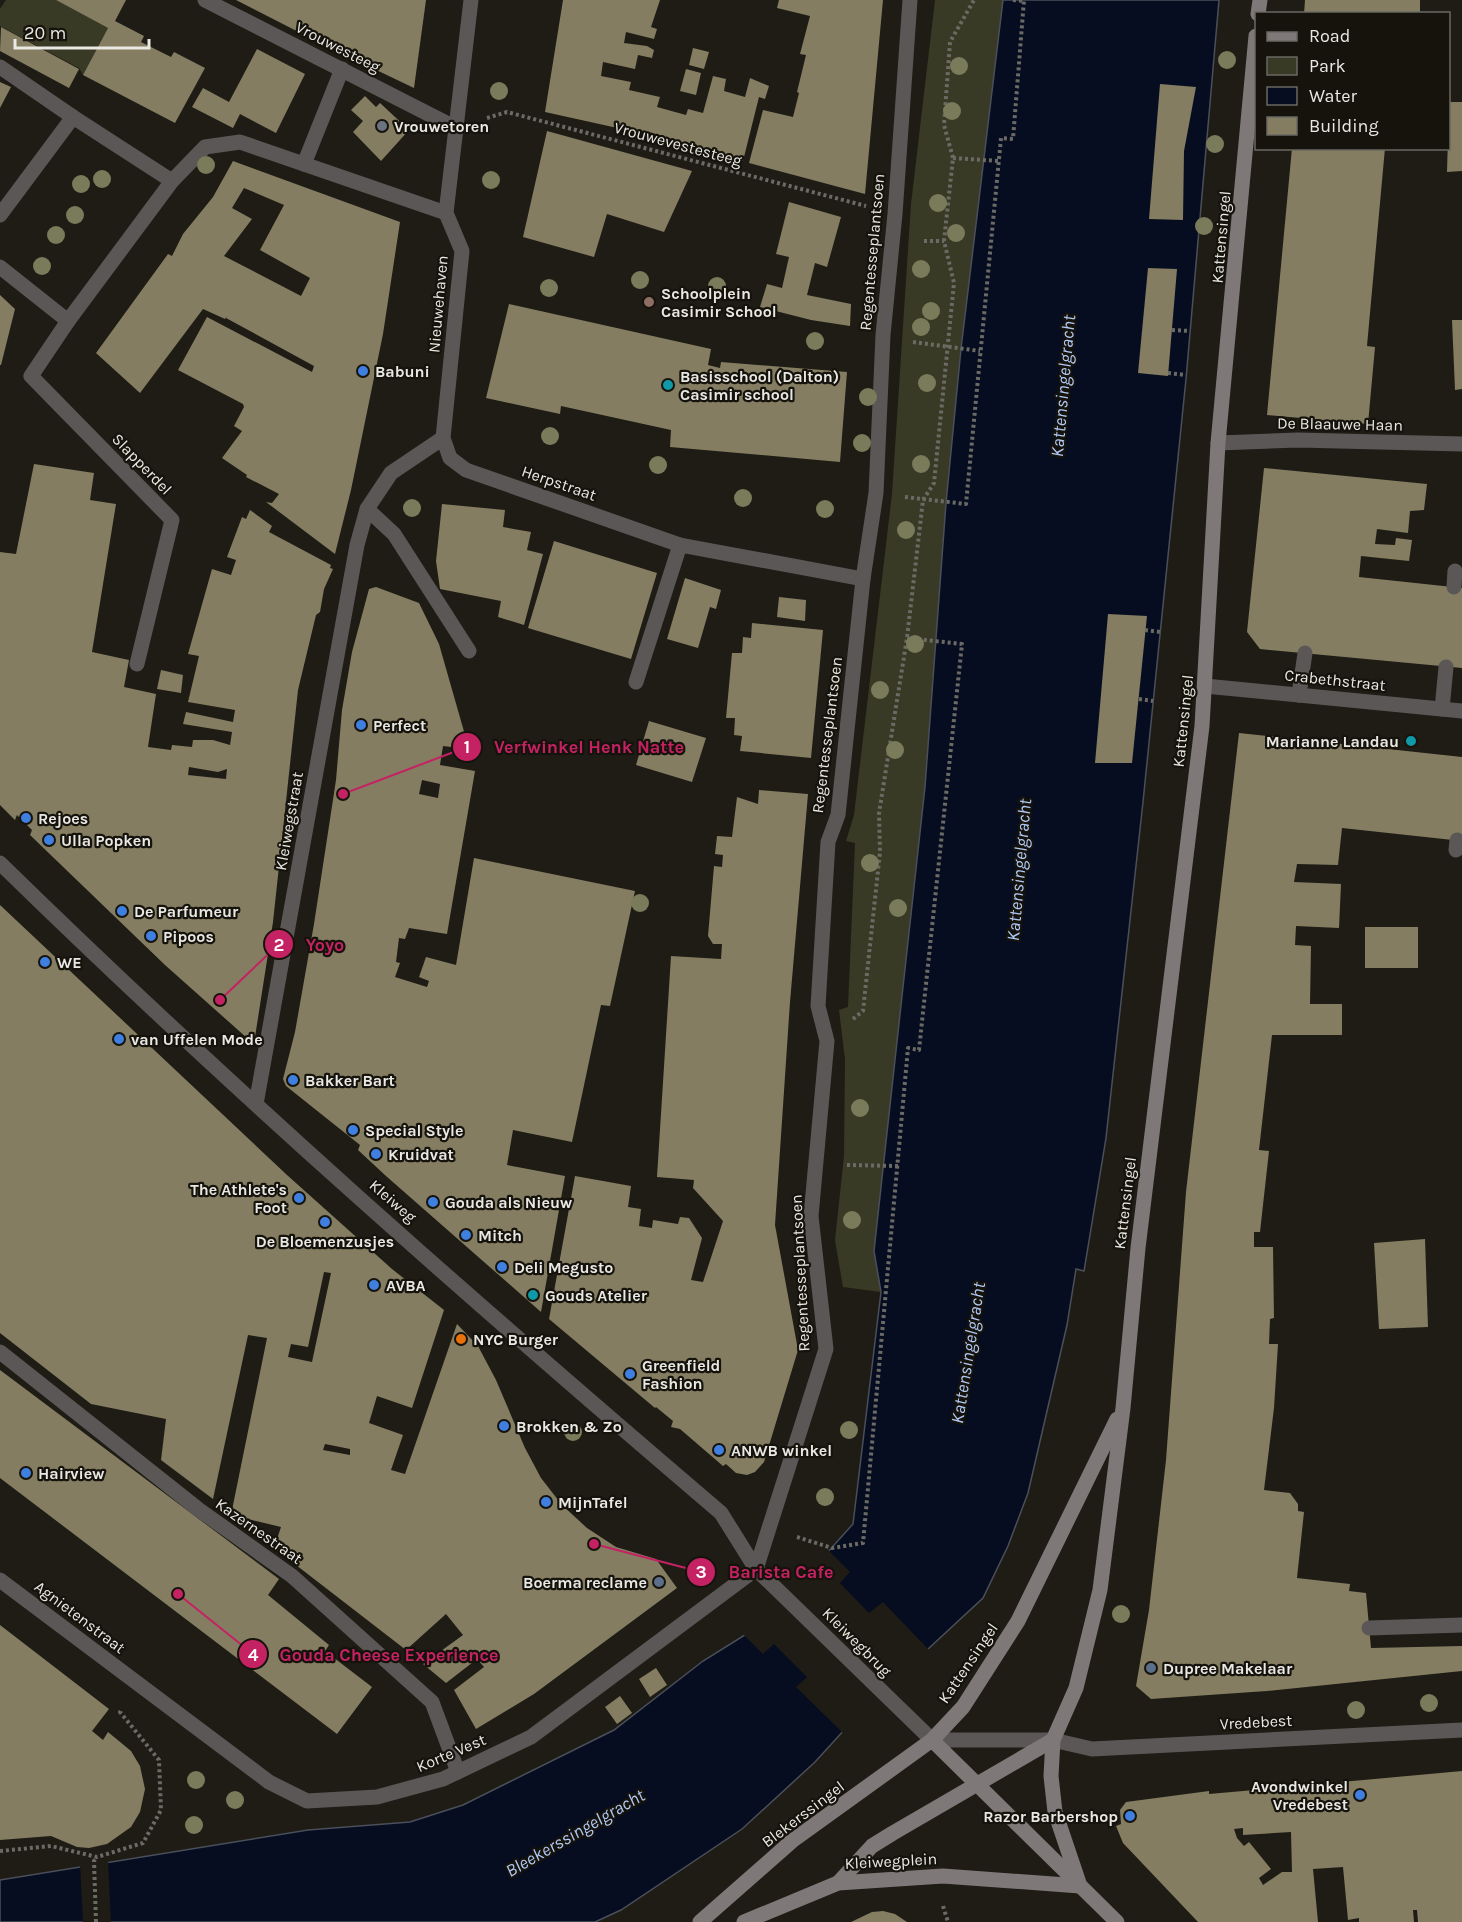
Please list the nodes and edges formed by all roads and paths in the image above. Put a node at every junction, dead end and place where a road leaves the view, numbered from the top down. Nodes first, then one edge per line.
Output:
1 (205, 0) edge
2 (471, 0) edge
3 (910, 0) edge
4 (974, 0) edge
5 (1013, 0) edge
6 (1024, 0) edge
7 (1255, 57) edge
8 (0, 67) edge
9 (342, 69) junction
10 (74, 117) junction
11 (454, 127) junction
12 (953, 158) junction
13 (999, 161) junction
14 (304, 164) junction
15 (172, 181) junction
16 (446, 213) junction
17 (895, 214) junction
18 (0, 215) edge
19 (0, 267) edge
20 (68, 321) junction
21 (1172, 330) dead end
22 (1190, 331) dead end
23 (882, 335) junction
24 (946, 347) junction
25 (980, 351) junction
26 (1168, 373) dead end
27 (1186, 375) dead end
28 (443, 438) junction
29 (1218, 443) junction
30 (1462, 444) edge
31 (876, 493) junction
32 (923, 500) junction
33 (367, 509) junction
34 (680, 545) junction
35 (1455, 571) dead end
36 (863, 579) junction
37 (1454, 587) dead end
38 (1145, 630) dead end
39 (1160, 632) dead end
40 (907, 638) junction
41 (469, 651) dead end
42 (1305, 653) dead end
43 (137, 664) dead end
44 (1446, 667) dead end
45 (636, 682) dead end
46 (1205, 686) junction
47 (1299, 694) junction
48 (1139, 699) dead end
49 (1153, 701) dead end
50 (1442, 709) junction
51 (1462, 711) edge
52 (0, 863) edge
53 (827, 1041) junction
54 (256, 1104) junction
55 (884, 1164) dead end
56 (898, 1166) junction
57 (0, 1352) edge
58 (1123, 1408) junction
59 (828, 1546) dead end
60 (756, 1569) junction
61 (0, 1580) edge
62 (1462, 1625) edge
63 (1369, 1628) dead end
64 (138, 1684) junction
65 (1462, 1730) edge
66 (932, 1740) junction
67 (1053, 1740) junction
68 (458, 1772) junction
69 (977, 1784) junction
70 (0, 1851) edge
71 (95, 1859) junction
72 (837, 1883) junction
73 (1080, 1886) junction
74 (96, 1922) edge
75 (700, 1922) edge
76 (744, 1922) edge
77 (1117, 1922) edge

1 - 9 street, Vrouwesteeg
2 - 11 street, Nieuwehaven
3 - 17 street, Regentesseplantsoen
4 - 12 path
5 - 6 path
6 - 13 path
7 - 29 main road, Kattensingel
8 - 10 street
9 - 11 street, Vrouwesteeg
9 - 14 street
10 - 15 street
10 - 18 street
11 - 16 street, Nieuwehaven
11 - 17 path, Vrouwevestesteeg
12 - 13 path
12 - 24 path
13 - 25 path
14 - 15 street, Slapperdel
14 - 16 street, Slapperdel
15 - 20 street, Slapperdel
16 - 28 street, Nieuwehaven
17 - 23 street, Regentesseplantsoen
19 - 20 street
20 - 43 street, Slapperdel
21 - 22 path
23 - 24 path
23 - 31 street, Regentesseplantsoen
24 - 25 path
24 - 32 path
25 - 32 path
26 - 27 path
28 - 33 street
28 - 34 street, Herpstraat
29 - 30 street, De Blaauwe Haan
29 - 46 main road, Kattensingel
31 - 32 path
31 - 36 street, Regentesseplantsoen
32 - 40 path
33 - 41 street
33 - 54 street, Kleiwegstraat
34 - 36 street, Herpstraat
34 - 45 street
35 - 37 street
36 - 53 street, Regentesseplantsoen
38 - 39 path
40 - 53 path
40 - 56 path
42 - 47 street
44 - 50 street
46 - 47 street, Crabethstraat
46 - 58 main road, Kattensingel
47 - 50 street, Crabethstraat
48 - 49 path
50 - 51 street, Crabethstraat
52 - 54 street, Kleiweg
53 - 60 street, Regentesseplantsoen
54 - 60 street, Kleiweg
55 - 56 path
56 - 59 path
57 - 68 street, Kazernestraat
58 - 66 main road, Kattensingel
58 - 67 main road, Kattensingel
60 - 66 street, Kleiwegbrug
60 - 68 street, Korte Vest
61 - 64 street, Agnietenstraat
62 - 63 street
64 - 68 street, Korte Vest
64 - 71 path
65 - 67 street, Vredebest
66 - 67 street
66 - 69 main road
66 - 75 main road, Blekerssingel
67 - 69 main road, Kleiwegplein
67 - 73 main road
69 - 72 main road, Kleiwegplein
69 - 73 main road
70 - 71 path
71 - 74 path
72 - 73 main road, Kleiwegplein
72 - 76 main road
73 - 77 main road

